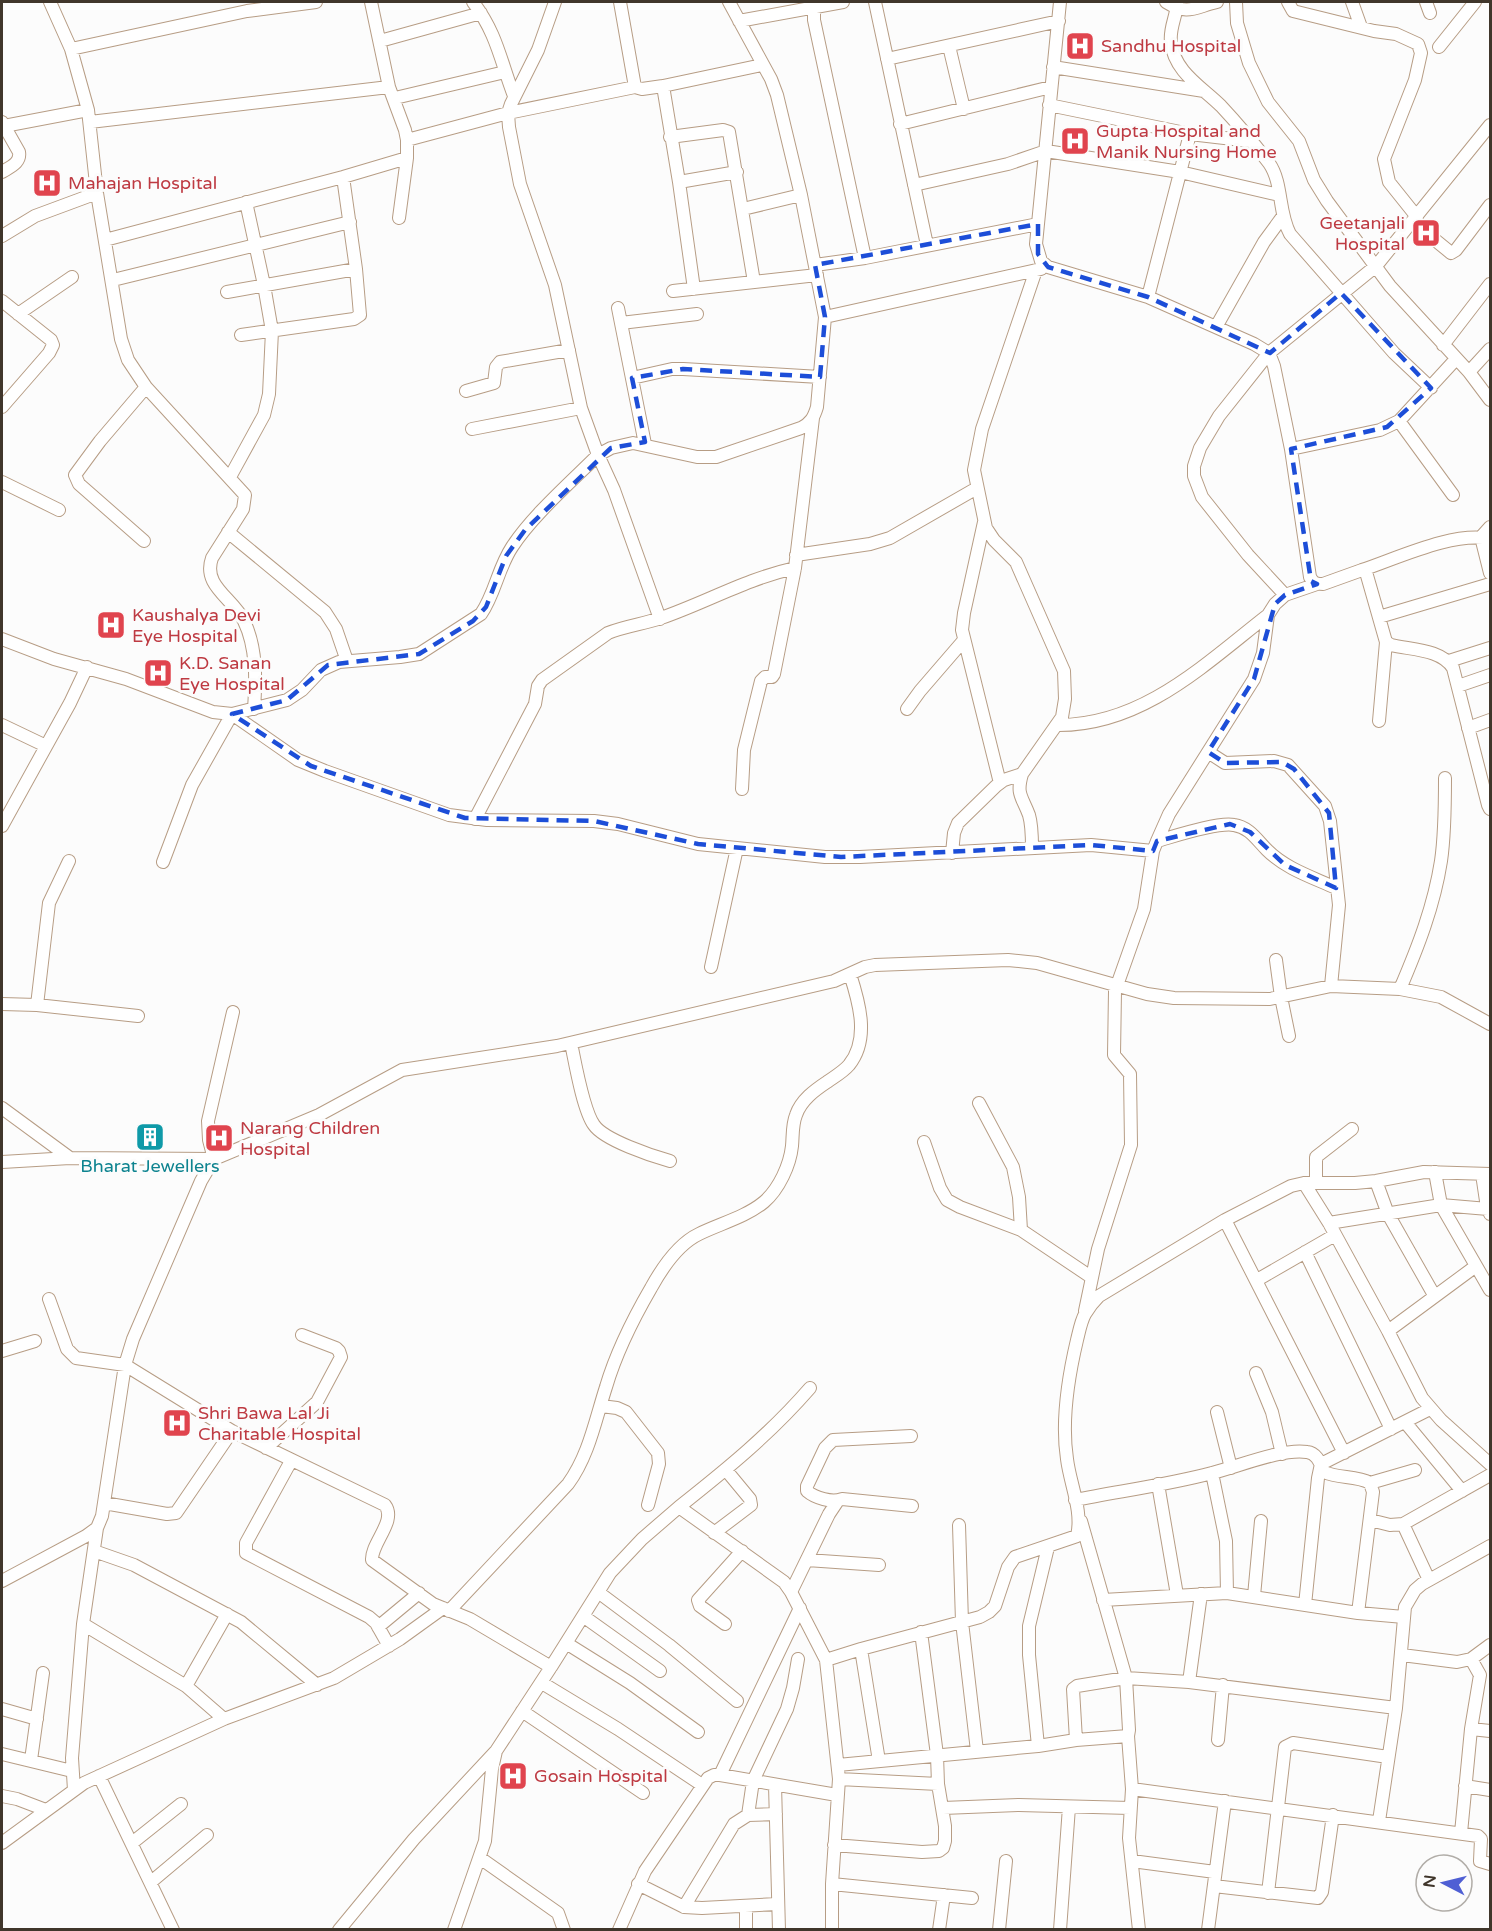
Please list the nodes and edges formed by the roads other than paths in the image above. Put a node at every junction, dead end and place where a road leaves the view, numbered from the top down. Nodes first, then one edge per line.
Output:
1 (50, 2) edge
2 (316, 2) edge
3 (371, 2) edge
4 (473, 2) edge
5 (555, 2) edge
6 (620, 2) edge
7 (729, 2) edge
8 (843, 2) edge
9 (875, 2) edge
10 (1060, 2) edge
11 (1217, 2) edge
12 (1236, 2) edge
13 (1287, 2) edge
14 (1352, 2) edge
15 (1475, 2) edge
16 (1173, 4) edge
17 (814, 8) junction
18 (481, 13) junction
19 (739, 21) junction
20 (1059, 21) junction
21 (1361, 27) junction
22 (380, 41) junction
23 (949, 46) junction
24 (1439, 47) dead end
25 (70, 49) junction
26 (887, 59) junction
27 (762, 64) junction
28 (1053, 67) junction
29 (506, 72) junction
30 (663, 86) junction
31 (635, 87) junction
32 (1051, 87) junction
33 (1205, 91) junction
34 (392, 93) junction
35 (514, 96) junction
36 (1049, 105) junction
37 (964, 109) junction
38 (508, 113) junction
39 (89, 116) junction
40 (3, 124) edge
41 (900, 124) junction
42 (1491, 125) edge
43 (1190, 134) junction
44 (670, 137) junction
45 (407, 140) junction
46 (1250, 141) junction
47 (1046, 151) junction
48 (407, 158) junction
49 (2, 172) edge
50 (737, 172) junction
51 (1180, 172) junction
52 (343, 177) junction
53 (679, 182) junction
54 (914, 185) junction
55 (97, 193) junction
56 (801, 195) junction
57 (1279, 195) junction
58 (246, 202) junction
59 (1491, 205) edge
60 (743, 209) junction
61 (1283, 216) junction
62 (399, 218) dead end
63 (1415, 219) junction
64 (350, 222) junction
65 (1038, 224) junction
66 (2, 236) edge
67 (105, 240) junction
68 (256, 244) junction
69 (927, 245) junction
70 (865, 258) junction
71 (1376, 266) junction
72 (356, 269) junction
73 (1042, 269) junction
74 (816, 270) junction
75 (72, 277) dead end
76 (113, 280) junction
77 (754, 282) junction
78 (1491, 284) edge
79 (264, 285) junction
80 (694, 289) junction
81 (673, 291) dead end
82 (227, 292) dead end
83 (1341, 293) junction
84 (1148, 297) junction
85 (2, 301) edge
86 (618, 308) dead end
87 (18, 314) junction
88 (697, 314) dead end
89 (825, 317) junction
90 (621, 323) junction
91 (1216, 327) junction
92 (272, 331) junction
93 (241, 335) dead end
94 (1443, 345) junction
95 (569, 350) junction
96 (1491, 350) edge
97 (1269, 353) junction
98 (1456, 359) junction
99 (1469, 372) junction
100 (820, 377) junction
101 (632, 378) junction
102 (146, 387) junction
103 (1431, 388) junction
104 (466, 391) dead end
105 (4, 398) edge
106 (1491, 400) edge
107 (581, 408) junction
108 (813, 418) junction
109 (1399, 421) junction
110 (472, 429) dead end
111 (645, 444) junction
112 (1291, 449) junction
113 (598, 456) junction
114 (230, 477) junction
115 (2, 482) edge
116 (977, 488) junction
117 (1453, 495) dead end
118 (59, 510) dead end
119 (984, 522) junction
120 (1491, 527) edge
121 (228, 532) junction
122 (1486, 538) edge
123 (144, 541) dead end
124 (796, 555) junction
125 (795, 568) junction
126 (1362, 570) junction
127 (1491, 573) edge
128 (1317, 584) junction
129 (1491, 584) edge
130 (1285, 595) junction
131 (1268, 615) junction
132 (1379, 617) junction
133 (660, 619) junction
134 (2, 639) edge
135 (964, 640) junction
136 (1386, 642) junction
137 (1491, 648) edge
138 (347, 661) junction
139 (1449, 661) junction
140 (87, 667) junction
141 (1491, 675) edge
142 (1458, 686) junction
143 (254, 709) junction
144 (907, 709) dead end
145 (232, 714) junction
146 (1491, 720) edge
147 (1379, 721) dead end
148 (2, 725) edge
149 (1057, 725) junction
150 (1468, 728) junction
151 (46, 746) junction
152 (1208, 752) junction
153 (1022, 774) junction
154 (1445, 778) dead end
155 (1000, 783) junction
156 (742, 789) dead end
157 (1491, 809) edge
158 (475, 819) junction
159 (2, 826) edge
160 (1155, 846) junction
161 (1032, 848) junction
162 (737, 849) junction
163 (952, 853) junction
164 (69, 861) dead end
165 (163, 862) dead end
166 (1336, 888) junction
167 (1276, 960) dead end
168 (711, 968) dead end
169 (850, 974) junction
170 (1116, 985) junction
171 (1331, 986) junction
172 (1400, 989) junction
173 (1281, 997) junction
174 (2, 1004) edge
175 (37, 1005) junction
176 (233, 1012) dead end
177 (138, 1017) dead end
178 (1491, 1024) edge
179 (1288, 1036) dead end
180 (571, 1043) junction
181 (979, 1102) dead end
182 (2, 1108) edge
183 (1352, 1129) dead end
184 (924, 1142) dead end
185 (70, 1158) junction
186 (214, 1159) junction
187 (670, 1161) dead end
188 (2, 1162) edge
189 (1436, 1172) junction
190 (1486, 1174) edge
191 (1376, 1181) junction
192 (1310, 1183) junction
193 (1441, 1205) junction
194 (1489, 1212) edge
195 (1388, 1214) junction
196 (1225, 1221) junction
197 (1329, 1223) junction
198 (1021, 1230) junction
199 (1335, 1235) junction
200 (1305, 1252) junction
201 (1476, 1266) junction
202 (1091, 1277) junction
203 (1257, 1280) junction
204 (1491, 1290) edge
205 (1434, 1296) junction
206 (49, 1299) dead end
207 (1084, 1316) junction
208 (1388, 1331) junction
209 (302, 1335) dead end
210 (35, 1341) dead end
211 (2, 1352) edge
212 (124, 1365) junction
213 (1256, 1373) dead end
214 (810, 1388) dead end
215 (601, 1406) junction
216 (1430, 1409) junction
217 (1217, 1412) dead end
218 (1405, 1422) junction
219 (1391, 1429) junction
220 (232, 1431) junction
221 (911, 1436) dead end
222 (266, 1448) junction
223 (1344, 1453) junction
224 (1282, 1454) junction
225 (291, 1461) junction
226 (1321, 1464) junction
227 (1491, 1464) edge
228 (1231, 1468) junction
229 (726, 1470) junction
230 (1415, 1470) dead end
231 (1212, 1473) junction
232 (1491, 1475) edge
233 (1370, 1483) junction
234 (1158, 1484) junction
235 (1462, 1491) junction
236 (837, 1502) junction
237 (104, 1503) junction
238 (648, 1505) dead end
239 (1076, 1505) junction
240 (912, 1506) dead end
241 (679, 1507) junction
242 (1370, 1520) junction
243 (1261, 1521) dead end
244 (1403, 1524) junction
245 (959, 1525) dead end
246 (98, 1528) junction
247 (714, 1533) junction
248 (1491, 1546) edge
249 (1048, 1547) junction
250 (94, 1551) junction
251 (742, 1551) junction
252 (807, 1560) junction
253 (879, 1565) dead end
254 (1429, 1580) junction
255 (2, 1581) edge
256 (598, 1592) junction
257 (791, 1592) junction
258 (419, 1593) junction
259 (1227, 1593) junction
260 (1201, 1594) junction
261 (1177, 1595) junction
262 (1254, 1596) junction
263 (1103, 1600) junction
264 (1305, 1605) junction
265 (800, 1608) junction
266 (446, 1610) junction
267 (1358, 1613) junction
268 (227, 1614) junction
269 (583, 1616) junction
270 (1404, 1617) junction
271 (962, 1622) junction
272 (83, 1624) junction
273 (725, 1624) dead end
274 (378, 1627) junction
275 (921, 1632) junction
276 (566, 1643) junction
277 (1491, 1645) edge
278 (389, 1646) junction
279 (861, 1649) junction
280 (1402, 1655) junction
281 (798, 1659) dead end
282 (1471, 1659) junction
283 (826, 1660) junction
284 (550, 1667) junction
285 (660, 1671) dead end
286 (43, 1673) dead end
287 (1485, 1675) edge
288 (1126, 1678) junction
289 (1189, 1682) junction
290 (542, 1683) junction
291 (317, 1685) junction
292 (1223, 1685) junction
293 (186, 1686) junction
294 (737, 1701) dead end
295 (1396, 1708) junction
296 (2, 1709) edge
297 (522, 1711) junction
298 (37, 1719) junction
299 (224, 1719) junction
300 (1471, 1729) junction
301 (1491, 1731) edge
302 (698, 1732) dead end
303 (1128, 1736) junction
304 (1076, 1740) junction
305 (1218, 1740) dead end
306 (1038, 1746) junction
307 (496, 1751) junction
308 (977, 1751) junction
309 (2, 1754) edge
310 (937, 1755) junction
311 (1388, 1757) junction
312 (31, 1760) junction
313 (879, 1761) junction
314 (838, 1765) junction
315 (72, 1771) junction
316 (720, 1775) junction
317 (99, 1776) junction
318 (839, 1779) junction
319 (753, 1781) junction
320 (938, 1784) junction
321 (702, 1785) junction
322 (775, 1785) junction
323 (1465, 1786) junction
324 (1132, 1789) junction
325 (74, 1790) junction
326 (1491, 1790) edge
327 (643, 1793) dead end
328 (837, 1795) junction
329 (2, 1796) edge
330 (1225, 1801) junction
331 (180, 1804) dead end
332 (1069, 1807) junction
333 (943, 1808) junction
334 (1130, 1808) junction
335 (1279, 1808) junction
336 (46, 1810) junction
337 (776, 1814) junction
338 (748, 1815) junction
339 (1333, 1815) junction
340 (1379, 1821) junction
341 (1461, 1833) junction
342 (207, 1835) dead end
343 (2, 1843) edge
344 (132, 1844) junction
345 (834, 1845) junction
346 (480, 1858) junction
347 (1006, 1861) dead end
348 (1132, 1861) junction
349 (1491, 1864) edge
350 (1215, 1872) junction
351 (151, 1882) junction
352 (638, 1884) junction
353 (832, 1884) junction
354 (1214, 1886) junction
355 (1268, 1893) junction
356 (944, 1896) junction
357 (972, 1898) dead end
358 (777, 1904) junction
359 (746, 1906) junction
360 (684, 1907) junction
361 (173, 1929) edge
362 (339, 1929) edge
363 (454, 1929) edge
364 (564, 1929) edge
365 (619, 1929) edge
366 (746, 1929) edge
367 (779, 1929) edge
368 (832, 1929) edge
369 (939, 1929) edge
370 (999, 1929) edge
371 (1060, 1929) edge
372 (1139, 1929) edge
373 (1208, 1929) edge

1 - 25 street
2 - 25 street
3 - 22 street
4 - 18 street
5 - 35 street
6 - 31 street
7 - 19 street
8 - 17 street
9 - 26 street
10 - 20 street
11 - 16 street
12 - 71 street
13 - 21 street
14 - 21 street
15 - 24 street
16 - 33 street
17 - 19 street
17 - 70 street
18 - 22 street
18 - 29 street
19 - 27 street
20 - 23 street
20 - 28 street
21 - 63 street
22 - 34 street
23 - 26 street
23 - 37 street
25 - 39 street
26 - 41 street
27 - 30 street
27 - 56 street
28 - 32 street
28 - 33 street
29 - 34 street
29 - 35 street
30 - 31 street
30 - 44 street
31 - 38 street
32 - 36 street
32 - 37 street
33 - 46 street
34 - 39 street
34 - 45 street
35 - 38 street
36 - 43 street
36 - 47 street
37 - 41 street
38 - 45 street
38 - 95 street
39 - 40 street
39 - 55 street
40 - 49 street
41 - 54 street
42 - 63 street
43 - 46 street
43 - 51 street
44 - 50 street
44 - 53 street
45 - 48 street
46 - 57 street
47 - 51 street
47 - 54 street
47 - 65 street
48 - 52 street
48 - 62 street
50 - 53 street
50 - 60 street
51 - 57 street
51 - 84 street
52 - 58 street
52 - 64 street
53 - 80 street
54 - 69 street
55 - 66 street
55 - 67 street
56 - 60 street
56 - 74 street
57 - 61 street
58 - 67 street
58 - 68 street
59 - 63 street
60 - 77 street
61 - 83 street
61 - 91 street
63 - 71 street
64 - 68 street
64 - 72 street
65 - 69 street
65 - 73 street
67 - 76 street
68 - 76 street
68 - 79 street
69 - 70 street
70 - 74 street
71 - 83 street
71 - 94 street
72 - 79 street
72 - 92 street
73 - 84 street
73 - 89 street
73 - 116 street
74 - 77 street
74 - 89 street
75 - 87 street
76 - 102 street
77 - 80 street
78 - 94 street
79 - 82 street
79 - 92 street
80 - 81 street
83 - 97 street
83 - 103 street
84 - 91 street
85 - 87 street
86 - 90 street
87 - 105 street
88 - 90 street
89 - 100 street
90 - 101 street
91 - 97 street
92 - 93 street
92 - 114 street
94 - 98 street
95 - 104 street
95 - 107 street
96 - 99 street
97 - 112 street
97 - 130 street
98 - 99 street
98 - 103 street
99 - 106 street
100 - 101 street
100 - 108 street
101 - 111 street
102 - 114 street
102 - 123 street
103 - 109 street
107 - 110 street
107 - 113 street
108 - 111 street
108 - 124 street
109 - 112 street
109 - 117 street
111 - 113 street
112 - 128 street
113 - 133 street
113 - 138 street
114 - 121 street
115 - 118 street
116 - 119 street
116 - 124 street
119 - 135 street
119 - 149 street
120 - 122 street
121 - 138 street
121 - 143 street
122 - 126 street
122 - 127 street
124 - 125 street
125 - 133 street
125 - 156 street
126 - 128 street
126 - 132 street
128 - 130 street
129 - 132 street
130 - 131 street
131 - 149 street
131 - 152 street
132 - 136 street
133 - 158 street
134 - 140 street
135 - 144 street
135 - 155 street
136 - 139 street
136 - 147 street
137 - 139 street
138 - 143 street
139 - 142 street
140 - 145 street
140 - 151 street
141 - 142 street
142 - 150 street
143 - 145 street
145 - 158 street
145 - 165 street
146 - 150 street
148 - 151 street
149 - 153 street
150 - 157 street
151 - 159 street
152 - 160 street
152 - 166 street
153 - 155 street
153 - 161 street
154 - 172 street
155 - 163 street
158 - 162 street
160 - 161 street
160 - 166 street
160 - 170 street
161 - 163 street
162 - 163 street
162 - 168 street
164 - 175 street
166 - 171 street
167 - 173 street
169 - 170 street
169 - 180 street
169 - 215 street
170 - 173 street
170 - 202 street
171 - 172 street
171 - 173 street
172 - 178 street
173 - 179 street
174 - 175 street
175 - 177 street
176 - 186 street
180 - 186 street
180 - 187 street
181 - 198 street
182 - 185 street
183 - 192 street
184 - 198 street
185 - 186 street
185 - 188 street
186 - 212 street
189 - 190 street
189 - 191 street
189 - 193 street
190 - 194 street
191 - 192 street
191 - 195 street
192 - 196 street
192 - 197 street
193 - 194 street
193 - 195 street
193 - 201 street
195 - 197 street
195 - 205 street
196 - 203 street
196 - 207 street
197 - 199 street
198 - 202 street
199 - 200 street
199 - 208 street
200 - 203 street
200 - 219 street
201 - 204 street
201 - 205 street
202 - 207 street
203 - 223 street
205 - 208 street
206 - 212 street
207 - 239 street
208 - 216 street
209 - 222 street
210 - 211 street
212 - 220 street
212 - 237 street
213 - 224 street
214 - 229 street
215 - 238 street
215 - 266 street
216 - 218 street
216 - 227 street
217 - 228 street
218 - 219 street
218 - 235 street
219 - 223 street
220 - 222 street
220 - 237 street
221 - 236 street
222 - 225 street
223 - 226 street
224 - 226 street
224 - 228 street
225 - 258 street
225 - 274 street
226 - 233 street
226 - 264 street
228 - 231 street
229 - 241 street
229 - 247 street
230 - 233 street
231 - 234 street
231 - 259 street
232 - 235 street
233 - 242 street
234 - 239 street
234 - 261 street
235 - 244 street
236 - 240 street
236 - 252 street
237 - 246 street
239 - 249 street
239 - 263 street
241 - 247 street
241 - 256 street
242 - 244 street
242 - 267 street
243 - 262 street
244 - 254 street
245 - 271 street
246 - 250 street
246 - 255 street
247 - 251 street
248 - 254 street
249 - 271 street
249 - 306 street
250 - 268 street
250 - 272 street
251 - 257 street
251 - 273 street
252 - 253 street
252 - 257 street
254 - 270 street
256 - 269 street
256 - 294 street
257 - 265 street
258 - 266 street
258 - 274 street
259 - 260 street
259 - 262 street
260 - 261 street
260 - 289 street
261 - 263 street
262 - 264 street
263 - 288 street
264 - 267 street
265 - 283 street
265 - 316 street
266 - 278 street
266 - 284 street
267 - 270 street
268 - 291 street
268 - 293 street
269 - 276 street
269 - 285 street
270 - 280 street
271 - 275 street
271 - 308 street
272 - 293 street
272 - 315 street
274 - 278 street
275 - 279 street
275 - 310 street
276 - 284 street
276 - 302 street
277 - 282 street
278 - 291 street
279 - 283 street
279 - 313 street
280 - 282 street
280 - 295 street
281 - 319 street
282 - 287 street
283 - 314 street
284 - 290 street
286 - 298 street
287 - 300 street
288 - 289 street
288 - 303 street
288 - 304 street
289 - 292 street
290 - 297 street
290 - 321 street
291 - 299 street
292 - 295 street
292 - 305 street
293 - 299 street
295 - 311 street
296 - 298 street
297 - 307 street
297 - 327 street
298 - 312 street
299 - 317 street
300 - 301 street
300 - 323 street
303 - 304 street
303 - 324 street
304 - 306 street
306 - 308 street
307 - 346 street
307 - 362 street
308 - 310 street
309 - 312 street
310 - 313 street
310 - 320 street
311 - 335 street
311 - 340 street
312 - 315 street
313 - 314 street
314 - 318 street
315 - 325 street
316 - 319 street
316 - 321 street
317 - 325 street
317 - 344 street
318 - 320 street
318 - 328 street
319 - 322 street
319 - 338 street
320 - 333 street
321 - 352 street
322 - 328 street
322 - 337 street
323 - 326 street
323 - 341 street
324 - 330 street
324 - 334 street
325 - 336 street
328 - 345 street
329 - 336 street
330 - 335 street
330 - 350 street
331 - 344 street
332 - 333 street
332 - 334 street
332 - 371 street
333 - 345 street
334 - 348 street
335 - 339 street
335 - 355 street
336 - 343 street
337 - 338 street
337 - 358 street
338 - 360 street
339 - 340 street
339 - 355 street
340 - 341 street
341 - 349 street
342 - 351 street
344 - 351 street
345 - 353 street
346 - 363 street
346 - 364 street
347 - 370 street
348 - 350 street
348 - 372 street
350 - 354 street
351 - 361 street
352 - 360 street
352 - 365 street
353 - 356 street
353 - 368 street
354 - 355 street
354 - 373 street
356 - 357 street
356 - 369 street
358 - 359 street
358 - 367 street
359 - 360 street
359 - 366 street

